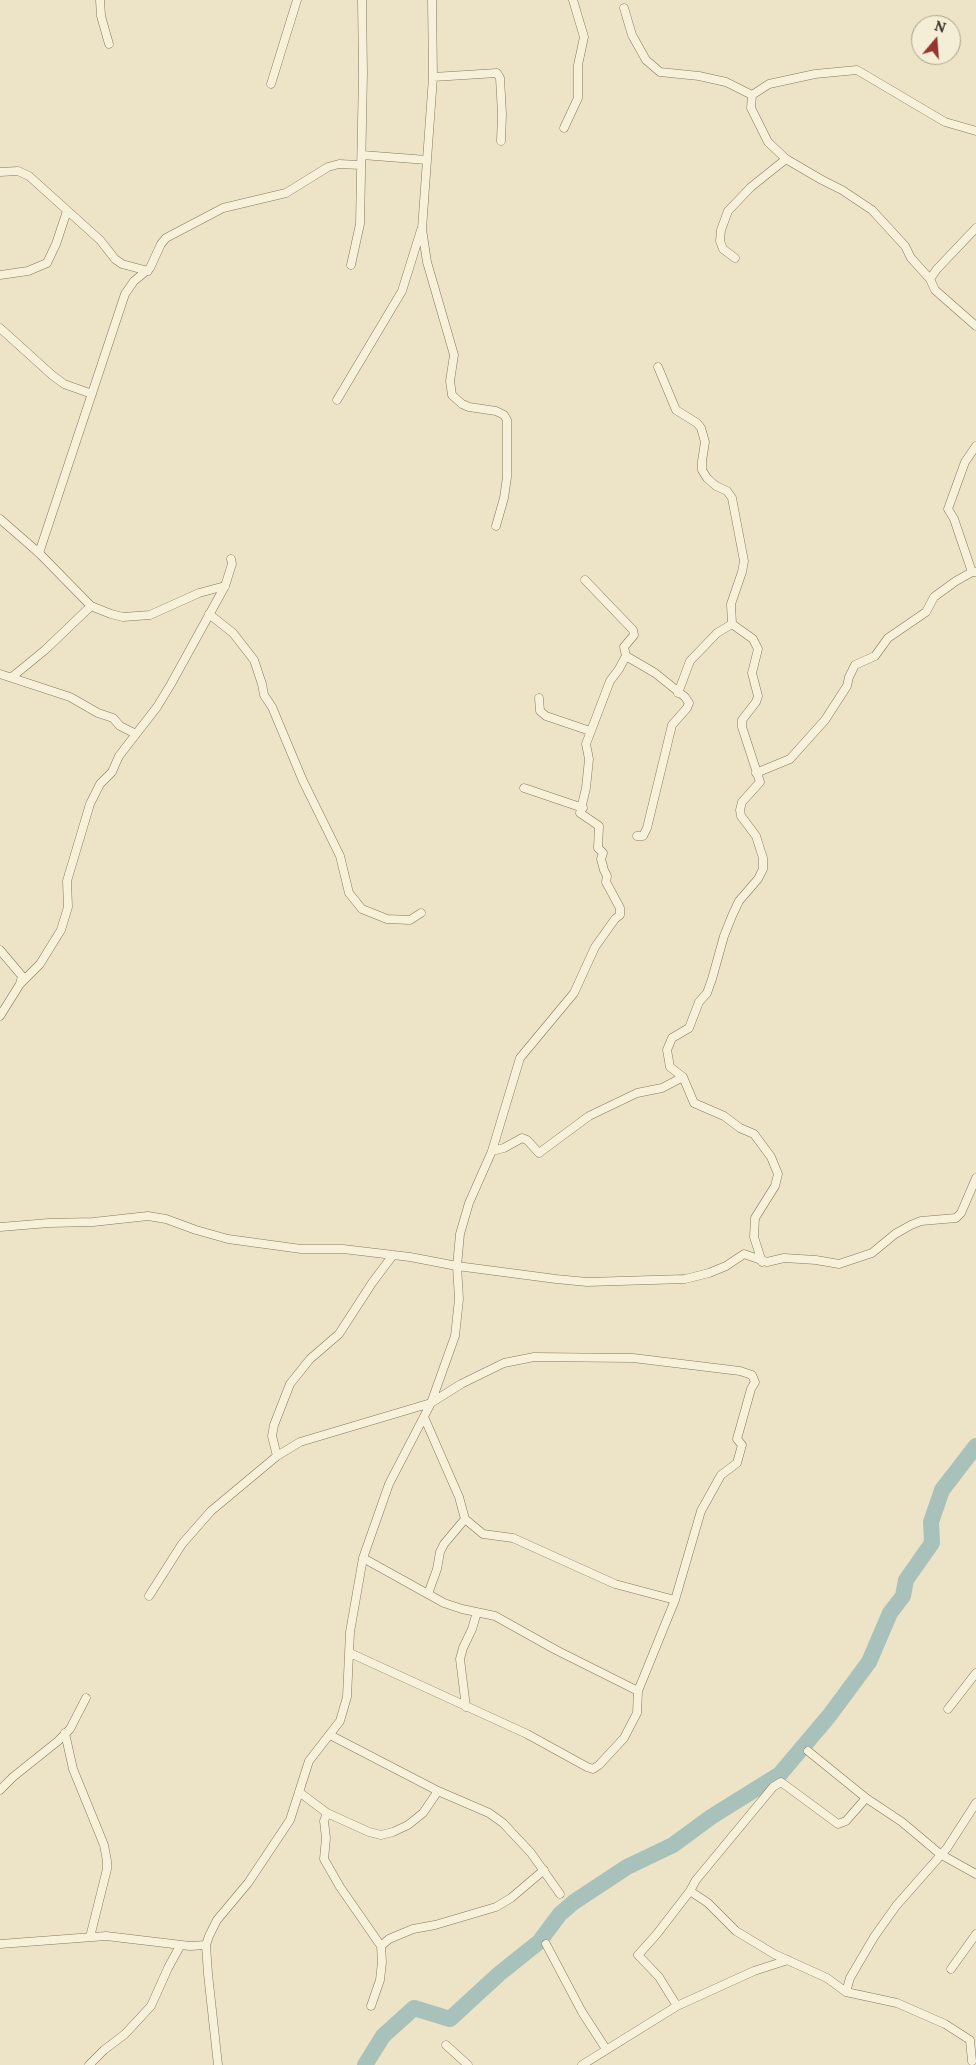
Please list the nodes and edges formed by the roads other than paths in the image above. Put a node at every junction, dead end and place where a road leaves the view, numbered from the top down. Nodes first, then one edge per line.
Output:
1 (100, 0) edge
2 (297, 0) edge
3 (362, 0) edge
4 (432, 0) edge
5 (573, 0) edge
6 (624, 8) dead end
7 (109, 44) dead end
8 (432, 76) junction
9 (272, 84) dead end
10 (752, 95) junction
11 (564, 128) dead end
12 (976, 131) edge
13 (501, 141) dead end
14 (362, 155) junction
15 (786, 159) junction
16 (427, 160) junction
17 (360, 165) junction
18 (0, 172) edge
19 (67, 211) junction
20 (422, 228) junction
21 (976, 228) edge
22 (735, 258) dead end
23 (351, 265) dead end
24 (148, 271) junction
25 (0, 275) edge
26 (930, 279) junction
27 (976, 326) edge
28 (0, 328) edge
29 (658, 367) dead end
30 (92, 394) junction
31 (337, 400) dead end
32 (976, 446) edge
33 (0, 519) edge
34 (496, 526) dead end
35 (39, 553) junction
36 (231, 559) dead end
37 (974, 572) edge
38 (585, 580) dead end
39 (225, 586) junction
40 (91, 606) junction
41 (209, 614) junction
42 (732, 624) junction
43 (626, 656) junction
44 (0, 674) edge
45 (12, 677) junction
46 (678, 693) junction
47 (539, 698) dead end
48 (590, 731) junction
49 (136, 734) junction
50 (756, 773) junction
51 (524, 788) dead end
52 (582, 808) junction
53 (637, 836) dead end
54 (422, 913) dead end
55 (0, 950) edge
56 (20, 984) junction
57 (0, 1016) edge
58 (684, 1077) junction
59 (492, 1152) junction
60 (976, 1178) edge
61 (0, 1227) edge
62 (394, 1256) junction
63 (762, 1262) junction
64 (457, 1266) junction
65 (431, 1403) junction
66 (424, 1417) junction
67 (277, 1456) junction
68 (465, 1519) junction
69 (363, 1558) junction
70 (428, 1594) junction
71 (149, 1596) dead end
72 (675, 1600) junction
73 (477, 1612) junction
74 (350, 1653) junction
75 (976, 1673) edge
76 (638, 1691) junction
77 (86, 1698) dead end
78 (466, 1707) junction
79 (948, 1709) dead end
80 (65, 1733) junction
81 (330, 1735) junction
82 (808, 1751) dead end
83 (0, 1790) edge
84 (438, 1791) junction
85 (300, 1792) junction
86 (866, 1798) junction
87 (976, 1803) edge
88 (327, 1813) junction
89 (940, 1854) junction
90 (544, 1870) junction
91 (976, 1874) edge
92 (690, 1891) junction
93 (560, 1894) dead end
94 (976, 1934) edge
95 (90, 1937) junction
96 (0, 1944) edge
97 (546, 1944) dead end
98 (180, 1946) junction
99 (206, 1946) junction
100 (381, 1946) junction
101 (788, 1960) junction
102 (951, 1968) dead end
103 (846, 1992) junction
104 (371, 2006) dead end
105 (677, 2006) junction
106 (446, 2045) dead end
107 (606, 2049) junction
108 (972, 2061) edge
109 (89, 2065) edge
110 (218, 2065) edge
111 (468, 2065) edge
112 (582, 2065) edge

1 - 7 street
2 - 9 street
3 - 14 street
4 - 8 street
5 - 11 street
6 - 10 street
8 - 13 street
8 - 16 street
10 - 12 street
10 - 15 street
14 - 16 street
14 - 17 street
15 - 22 street
15 - 26 street
16 - 20 street
17 - 23 street
17 - 24 street
18 - 19 street
19 - 24 street
19 - 25 street
20 - 31 street
20 - 34 street
21 - 26 street
24 - 30 street
26 - 27 street
28 - 30 street
29 - 42 street
30 - 35 street
32 - 37 street
33 - 35 street
35 - 40 street
36 - 39 street
37 - 50 street
38 - 43 street
39 - 40 street
39 - 41 street
40 - 45 street
41 - 49 street
41 - 54 street
42 - 46 street
42 - 50 street
43 - 46 street
43 - 48 street
44 - 45 street
45 - 49 street
46 - 53 street
47 - 48 street
48 - 52 street
49 - 56 street
50 - 58 street
51 - 52 street
52 - 59 street
55 - 56 street
56 - 57 street
58 - 59 street
58 - 63 street
59 - 64 street
60 - 63 street
61 - 62 street
62 - 64 street
62 - 67 street
63 - 64 street
64 - 65 street
65 - 66 street
65 - 67 street
65 - 72 street
66 - 68 street
66 - 69 street
67 - 71 street
68 - 70 street
68 - 72 street
69 - 70 street
69 - 74 street
70 - 73 street
72 - 76 street
73 - 76 street
73 - 78 street
74 - 78 street
74 - 81 street
75 - 79 street
76 - 78 street
77 - 80 street
80 - 83 street
80 - 95 street
81 - 84 street
81 - 85 street
82 - 86 street
84 - 88 street
84 - 90 street
85 - 88 street
85 - 99 street
86 - 89 street
86 - 92 street
87 - 89 street
88 - 100 street
89 - 91 street
89 - 103 street
90 - 93 street
90 - 100 street
92 - 101 street
92 - 105 street
94 - 102 street
95 - 96 street
95 - 98 street
97 - 107 street
98 - 99 street
98 - 109 street
99 - 110 street
100 - 104 street
101 - 103 street
101 - 105 street
103 - 108 street
105 - 107 street
106 - 111 street
107 - 112 street

